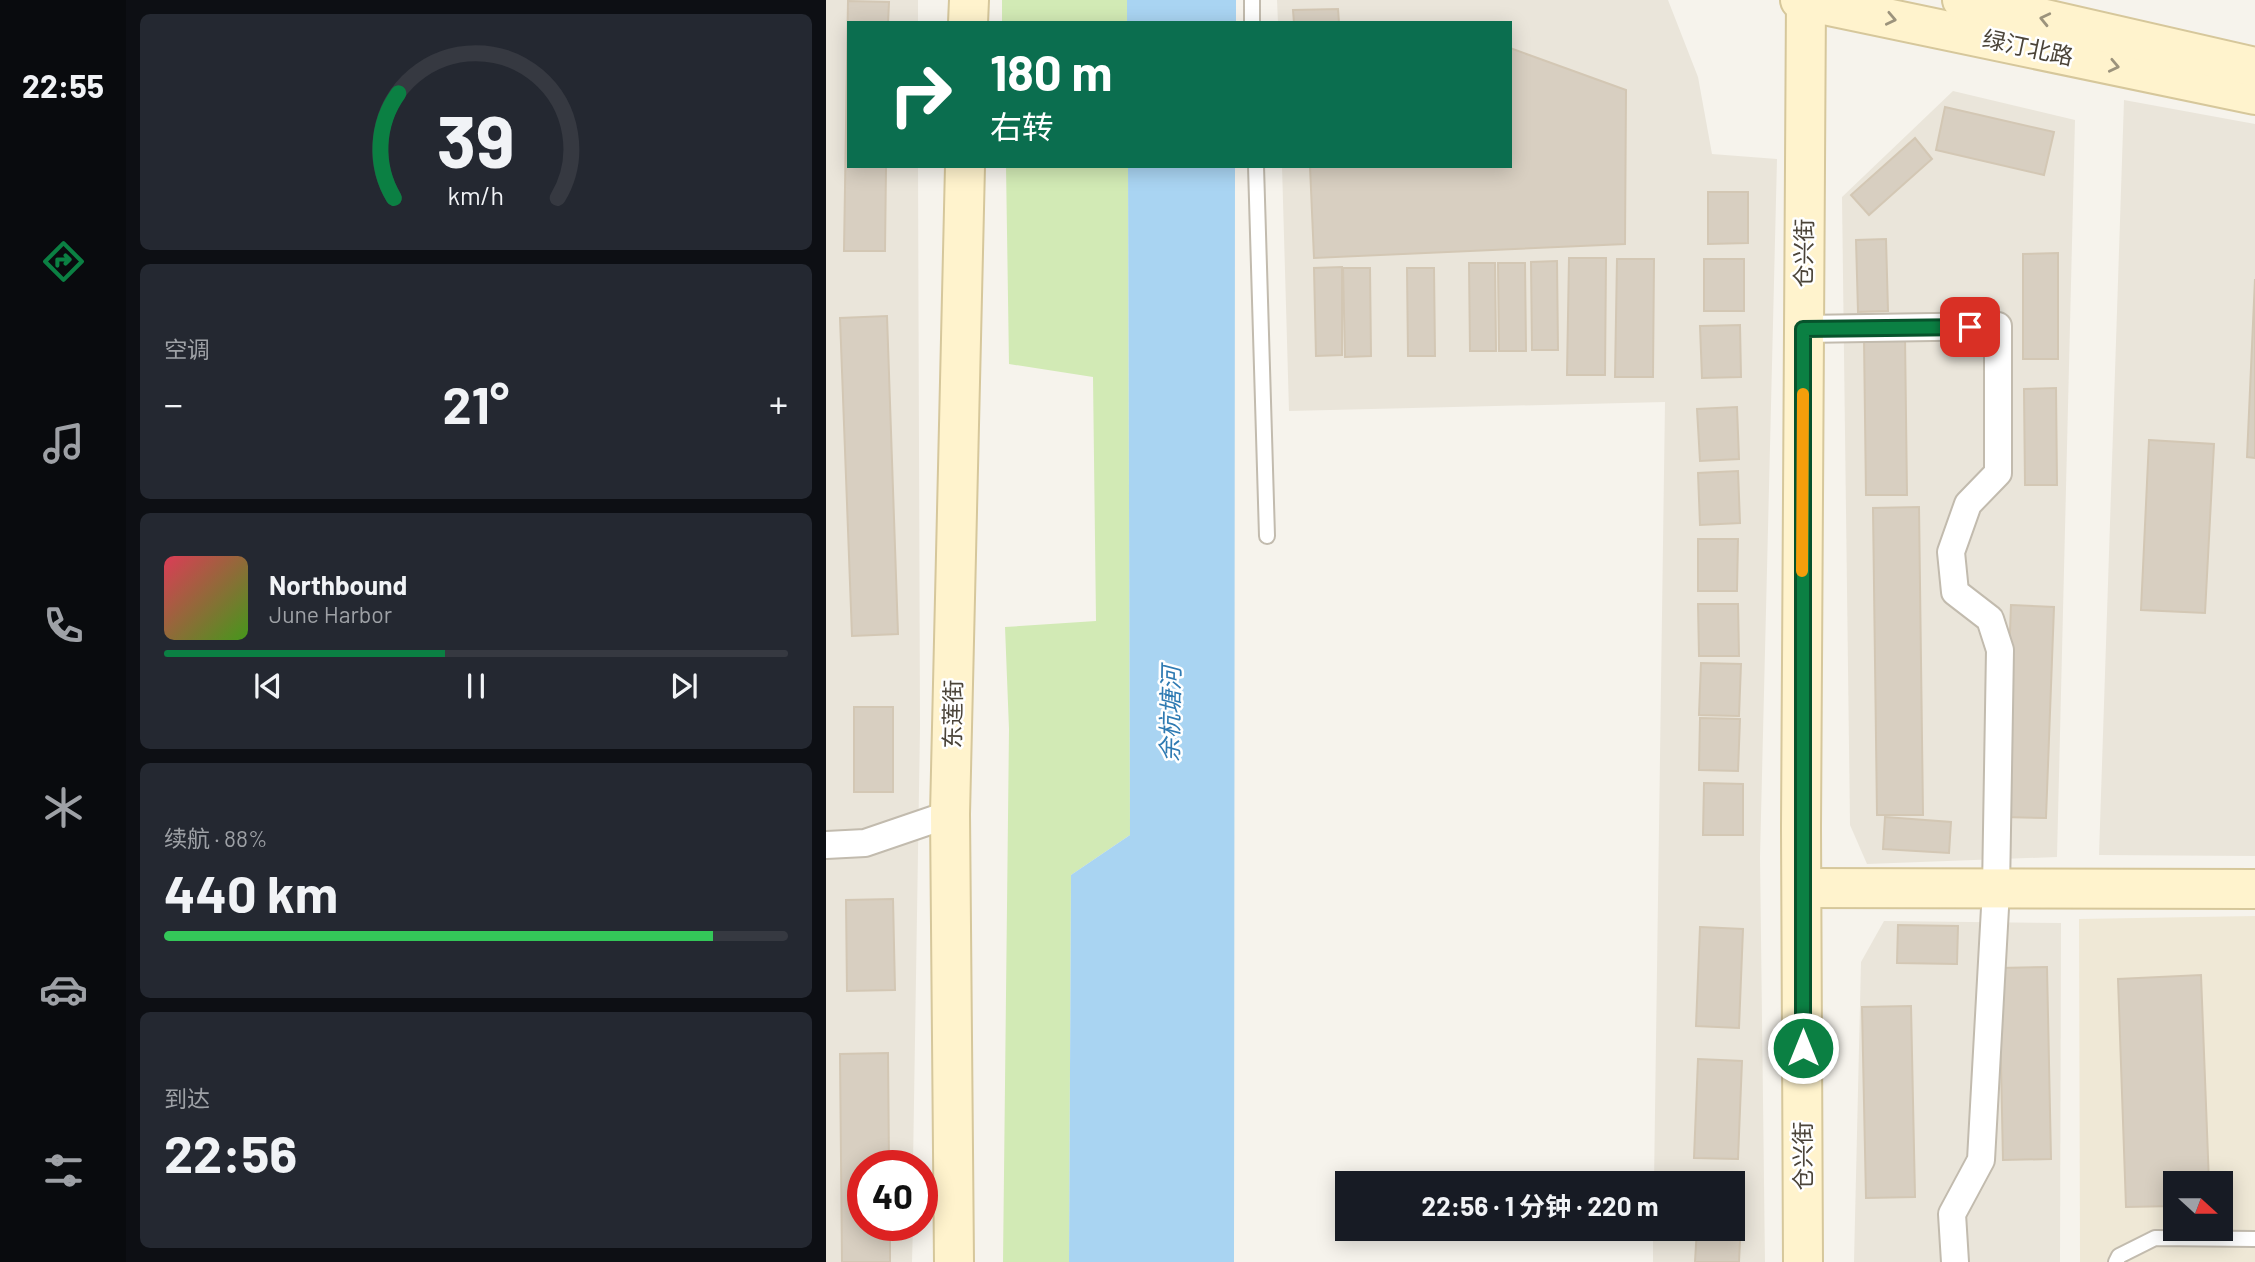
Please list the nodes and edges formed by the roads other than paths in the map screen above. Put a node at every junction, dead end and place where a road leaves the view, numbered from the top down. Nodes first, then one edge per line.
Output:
1 (969, 0) edge
2 (1252, 0) edge
3 (1962, 0) edge
4 (1804, 1) edge
5 (968, 21) edge
6 (1252, 21) edge
7 (2255, 67) edge
8 (2255, 95) edge
9 (965, 168) edge
10 (1256, 168) edge
11 (1803, 329) junction
12 (1267, 536) dead end
13 (950, 814) junction
14 (826, 845) edge
15 (1802, 888) junction
16 (2255, 888) edge
17 (1996, 890) junction
18 (2255, 1239) edge
19 (954, 1262) edge
20 (1804, 1262) edge
21 (1955, 1262) edge
22 (2116, 1262) edge

1 - 5 street
2 - 6 lane
7 -> 3 street, 绿汀北路
4 -> 8 street, 绿汀北路
4 - 11 street, 仓兴街
9 - 13 street, 东莲街
10 - 12 lane
11 - 15 street, 仓兴街
11 - 17 street
13 - 14 street
13 - 19 street, 东莲街
15 - 17 street
15 - 20 street, 仓兴街
16 - 17 street
17 - 21 street
18 - 22 lane

